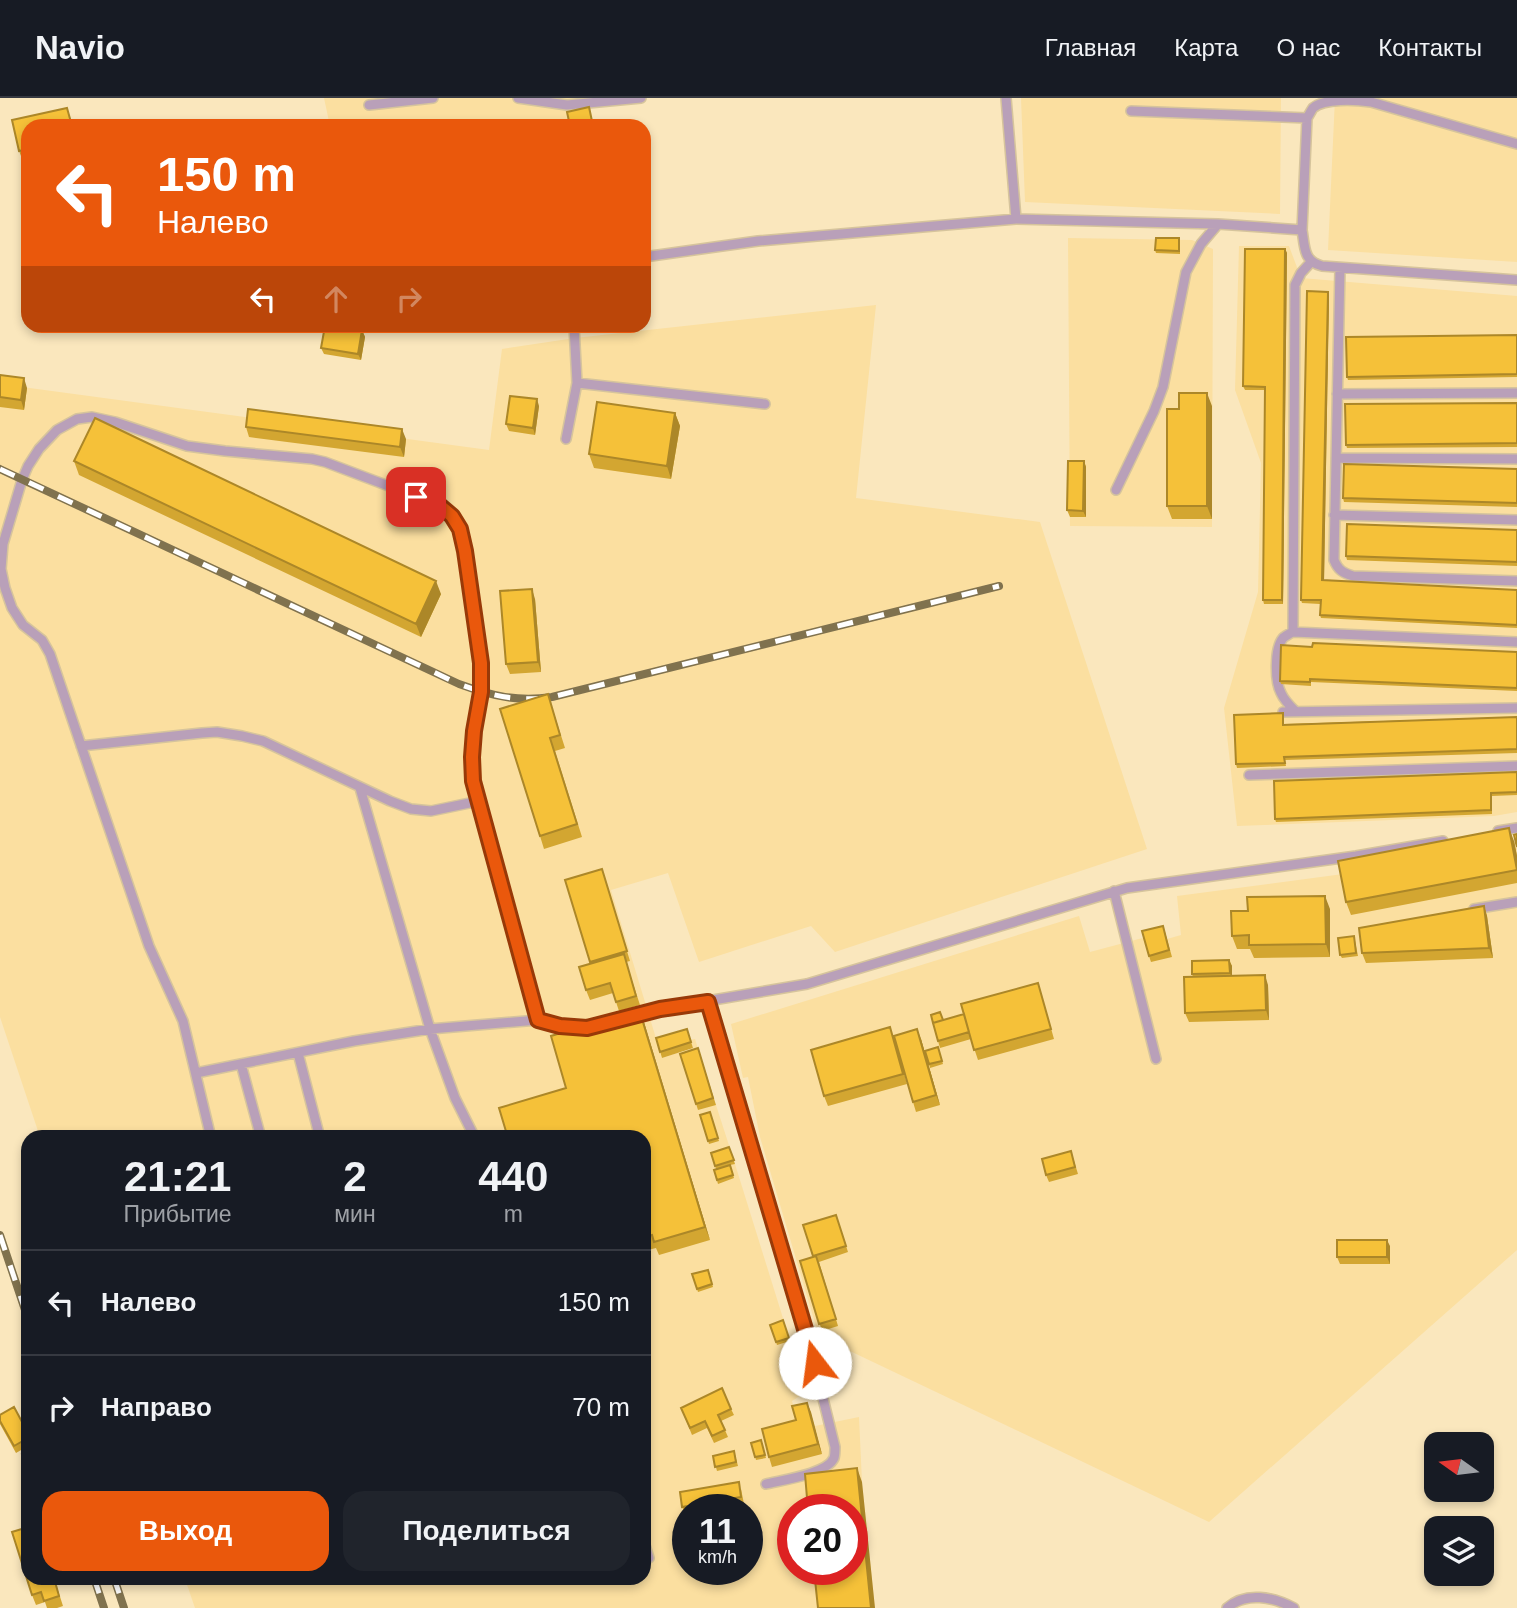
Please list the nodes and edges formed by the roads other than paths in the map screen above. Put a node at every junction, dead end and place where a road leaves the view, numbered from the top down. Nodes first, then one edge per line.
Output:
1 (433, 98) edge
2 (518, 98) edge
3 (641, 98) edge
4 (1006, 98) edge
5 (369, 105) dead end
6 (1131, 111) dead end
7 (1307, 118) junction
8 (1517, 145) edge
9 (1016, 219) junction
10 (1218, 224) junction
11 (1302, 230) junction
12 (651, 256) edge
13 (1311, 262) junction
14 (1340, 268) junction
15 (1517, 280) edge
16 (574, 333) edge
17 (577, 383) junction
18 (1517, 393) edge
19 (1337, 394) junction
20 (765, 404) dead end
21 (566, 439) dead end
22 (1336, 458) junction
23 (1517, 459) edge
24 (1116, 491) dead end
25 (1334, 515) junction
26 (1517, 520) edge
27 (1517, 581) edge
28 (1293, 632) junction
29 (1517, 642) edge
30 (1517, 708) edge
31 (1283, 712) edge
32 (1295, 712) junction
33 (81, 746) junction
34 (1517, 766) edge
35 (1250, 775) dead end
36 (360, 788) junction
37 (479, 801) junction
38 (1517, 828) edge
39 (1490, 833) edge
40 (1450, 840) edge
41 (1114, 891) junction
42 (1517, 902) edge
43 (1462, 911) edge
44 (708, 1002) junction
45 (538, 1020) junction
46 (618, 1020) edge
47 (597, 1025) edge
48 (429, 1029) junction
49 (298, 1052) junction
50 (1156, 1059) dead end
51 (242, 1064) junction
52 (196, 1073) junction
53 (209, 1130) edge
54 (259, 1130) edge
55 (318, 1130) edge
56 (471, 1130) edge
57 (766, 1483) dead end
58 (1227, 1608) edge
59 (1294, 1608) edge

1 - 5 lane
2 - 3 lane
4 - 9 lane
6 - 7 lane
7 - 8 lane
7 - 11 lane
9 - 10 lane
9 - 12 lane
10 - 11 lane
10 - 24 lane
11 - 13 lane
13 - 14 lane
13 - 28 lane
14 - 15 lane
14 - 19 lane
16 - 17 lane
17 - 20 lane
17 - 21 lane
18 - 19 lane
19 - 22 lane
22 - 23 lane
22 - 25 lane
25 - 26 lane
25 - 27 lane
28 - 29 lane
28 - 32 lane
30 - 32 lane
31 - 32 lane
33 - 36 lane
33 - 37 lane
33 - 52 lane
34 - 35 lane
36 - 37 lane
36 - 48 lane
37 - 45 lane
38 - 39 lane
40 - 41 lane
41 - 44 lane
41 - 50 lane
42 - 43 lane
44 - 46 lane
44 - 57 lane
45 - 47 lane
45 - 48 lane
48 - 49 lane
48 - 56 lane
49 - 51 lane
49 - 55 lane
51 - 52 lane
51 - 54 lane
52 - 53 lane
58 - 59 lane

